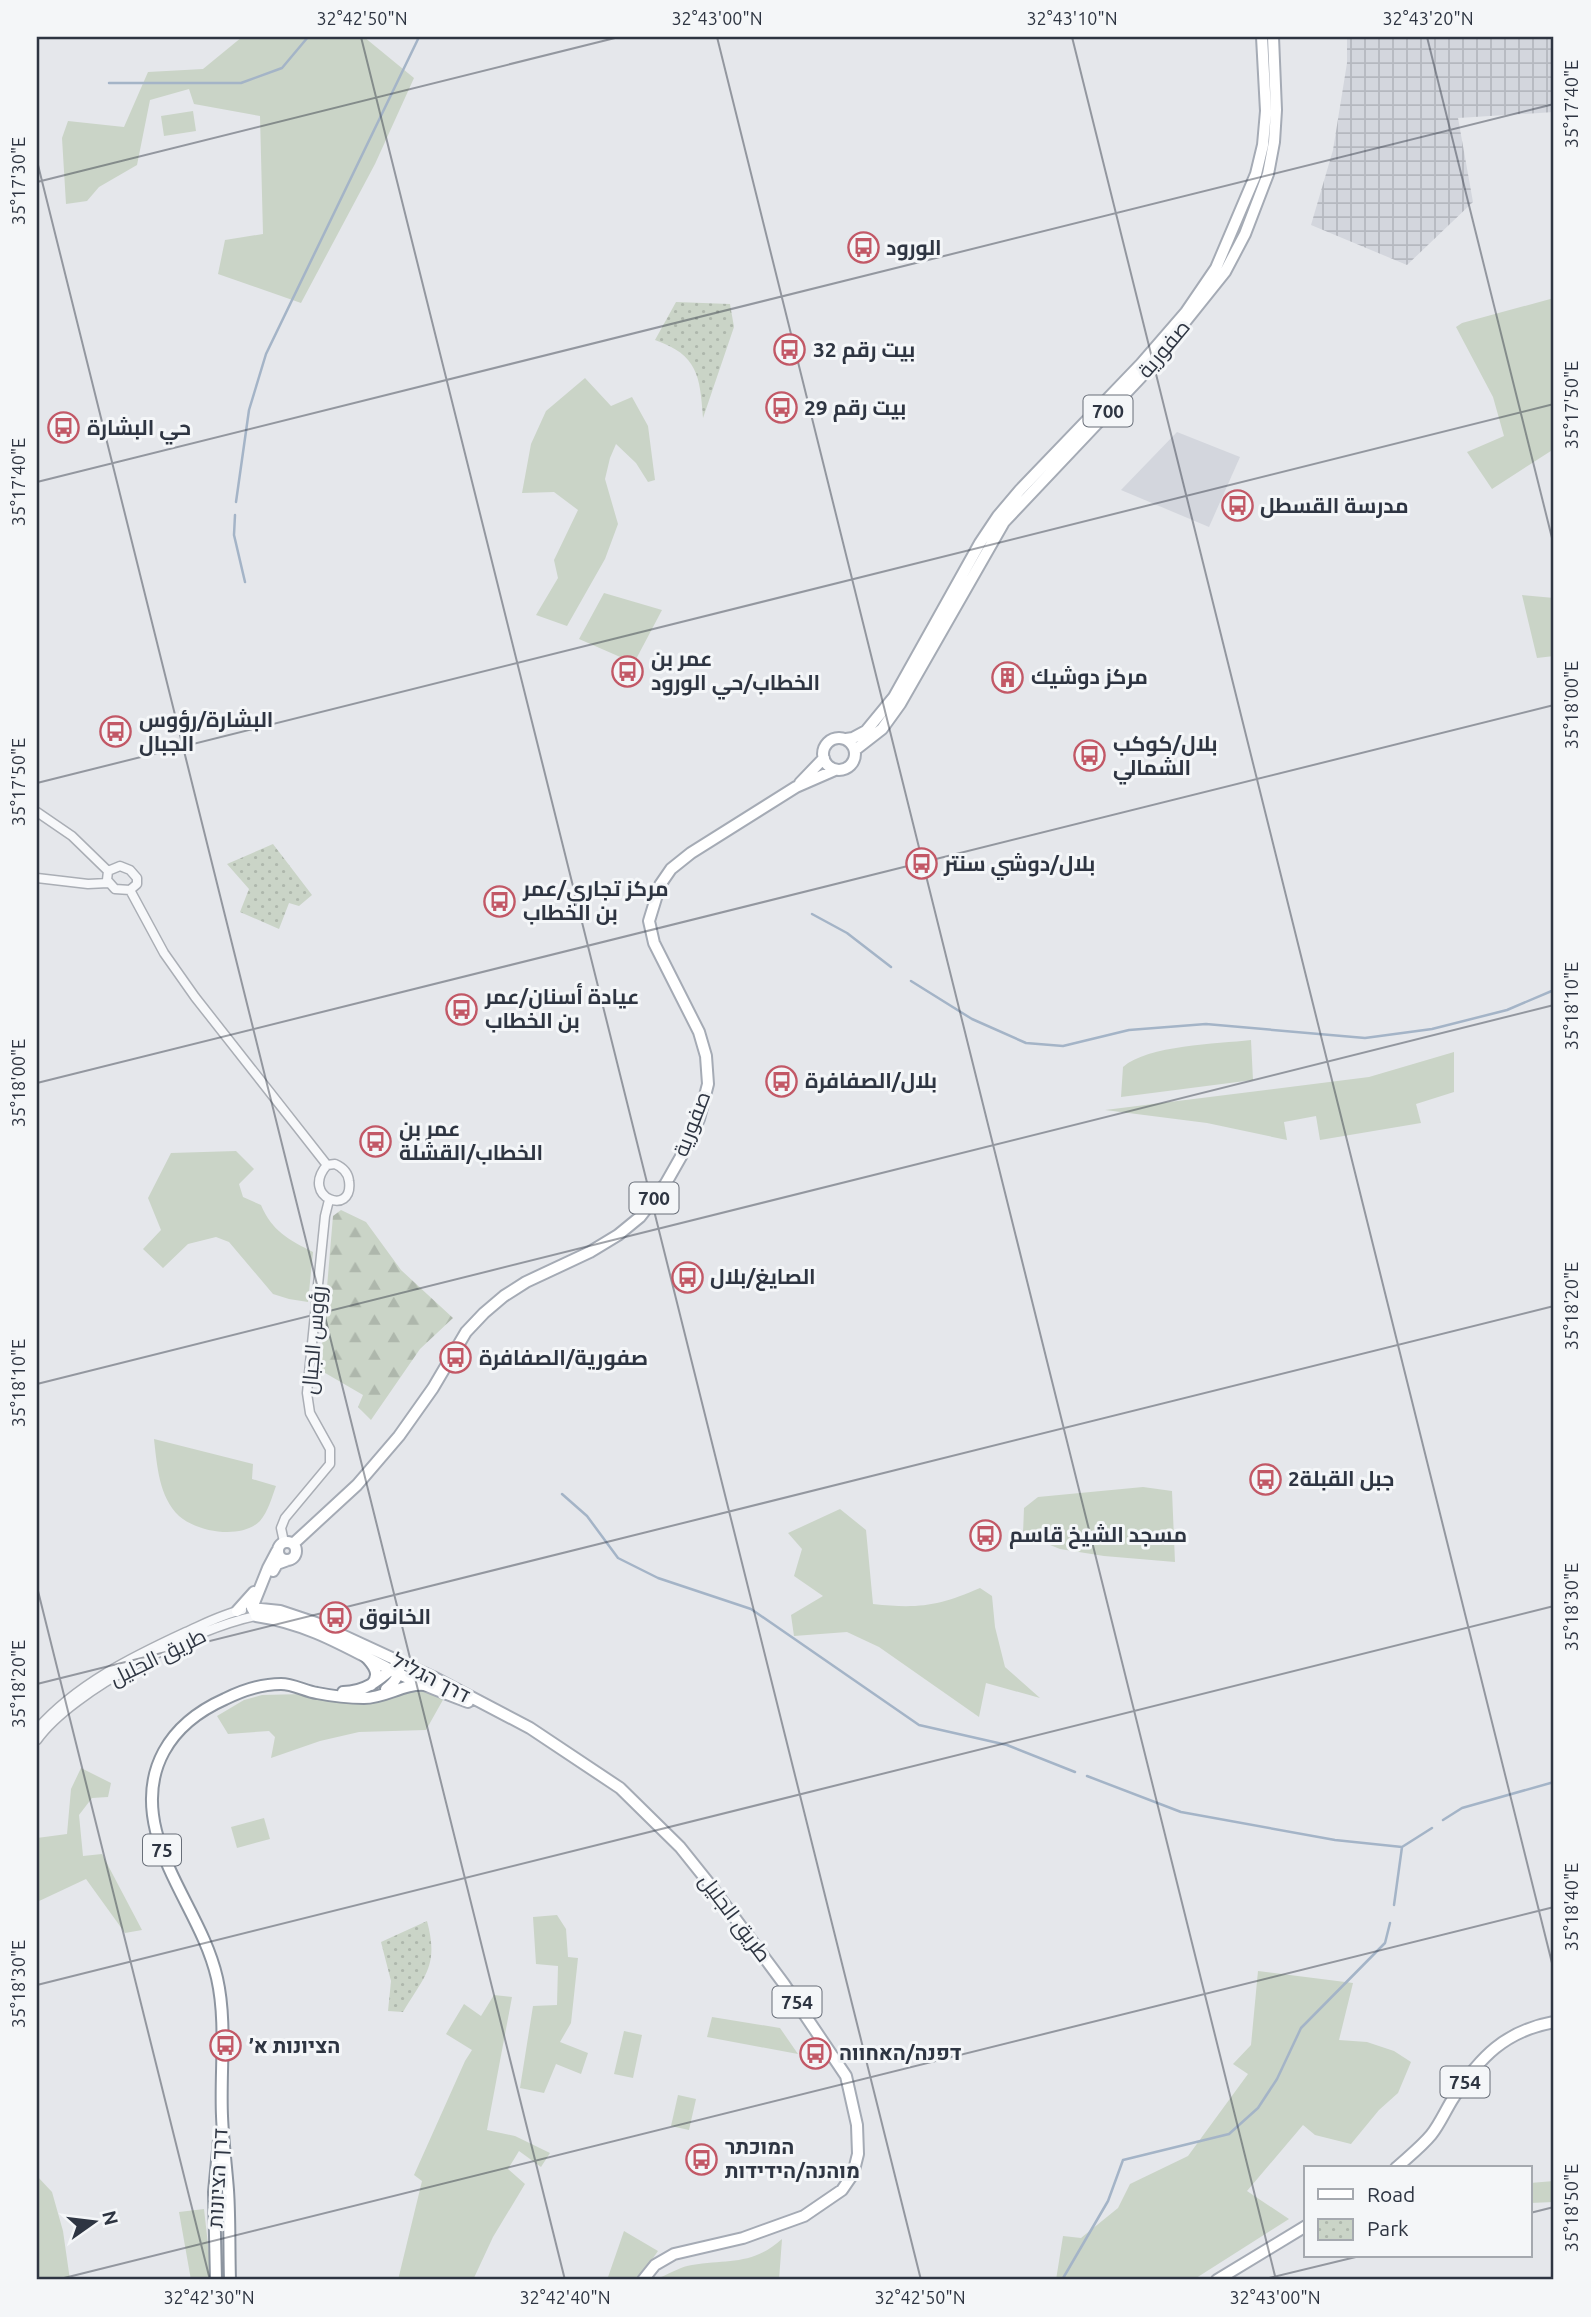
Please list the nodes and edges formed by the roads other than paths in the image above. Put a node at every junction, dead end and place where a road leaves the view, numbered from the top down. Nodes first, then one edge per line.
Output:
1 (1262, 37) edge
2 (1273, 37) edge
3 (846, 739) junction
4 (855, 750) junction
5 (824, 758) junction
6 (835, 770) junction
7 (796, 787) junction
8 (37, 813) edge
9 (108, 872) junction
10 (37, 878) edge
11 (108, 883) junction
12 (130, 890) junction
13 (327, 1165) junction
14 (329, 1200) junction
15 (285, 1546) junction
16 (288, 1560) junction
17 (264, 1582) junction
18 (275, 1610) junction
19 (237, 1611) junction
20 (256, 1611) junction
21 (365, 1656) junction
22 (397, 1668) junction
23 (371, 1685) junction
24 (426, 1685) junction
25 (316, 1693) junction
26 (367, 1698) junction
27 (490, 1709) junction
28 (37, 1729) edge
29 (37, 1740) edge
30 (1554, 2022) edge
31 (222, 2117) junction
32 (1398, 2166) edge
33 (1304, 2227) edge
34 (216, 2280) edge
35 (230, 2280) edge
36 (643, 2280) edge
37 (1217, 2280) edge

1 - 3 main road, صفورية / 700
2 - 4 main road, صفورية / 700
3 - 4 main road
3 - 5 main road, 700
4 - 6 main road, 700
5 - 6 main road
5 - 7 main road, صفورية / 700
6 - 7 main road, صفورية / 700
7 - 15 main road, صفورية / 700
8 - 9 street
9 - 11 street
9 - 12 street
10 - 11 street
11 - 12 street
12 - 13 street
13 - 14 street
13 - 14 street
14 - 15 street, رؤوس الجبال
15 - 16 main road
15 - 16 main road, 700
15 - 17 main road, صفورية / 700
16 - 17 main road, صفورية / 700
17 - 18 main road
17 - 19 main road
17 - 20 main road, صفورية / 700
18 - 20 main road, דרך הגליל / 754
18 - 22 main road, דרך הגליל / 754
19 - 20 street, طريق الجليل
19 - 28 street, طريق الجليل
20 - 21 main road, דרך הגליל / 754
20 - 29 street, طريق الجليل
21 - 22 main road, דרך הגליל / 754
21 - 23 main road
22 - 23 main road, דרך הציונות / 75
22 - 24 main road, דרך הגליל / 754
22 - 26 main road
22 - 27 main road, דרך הגליל / 754
23 - 25 main road, דרך הציונות / 75
24 - 26 main road
24 - 27 main road, דרך הגליל / 754
25 - 26 main road, דרך הציונות / 75
25 - 31 main road, דרך הציונות / 75
27 - 36 main road, طريق الجليل / 754
30 - 32 main road, 754
31 - 34 main road, דרך הציונות / 75
31 - 35 main road, דרך הציונות / 75
33 - 37 main road

